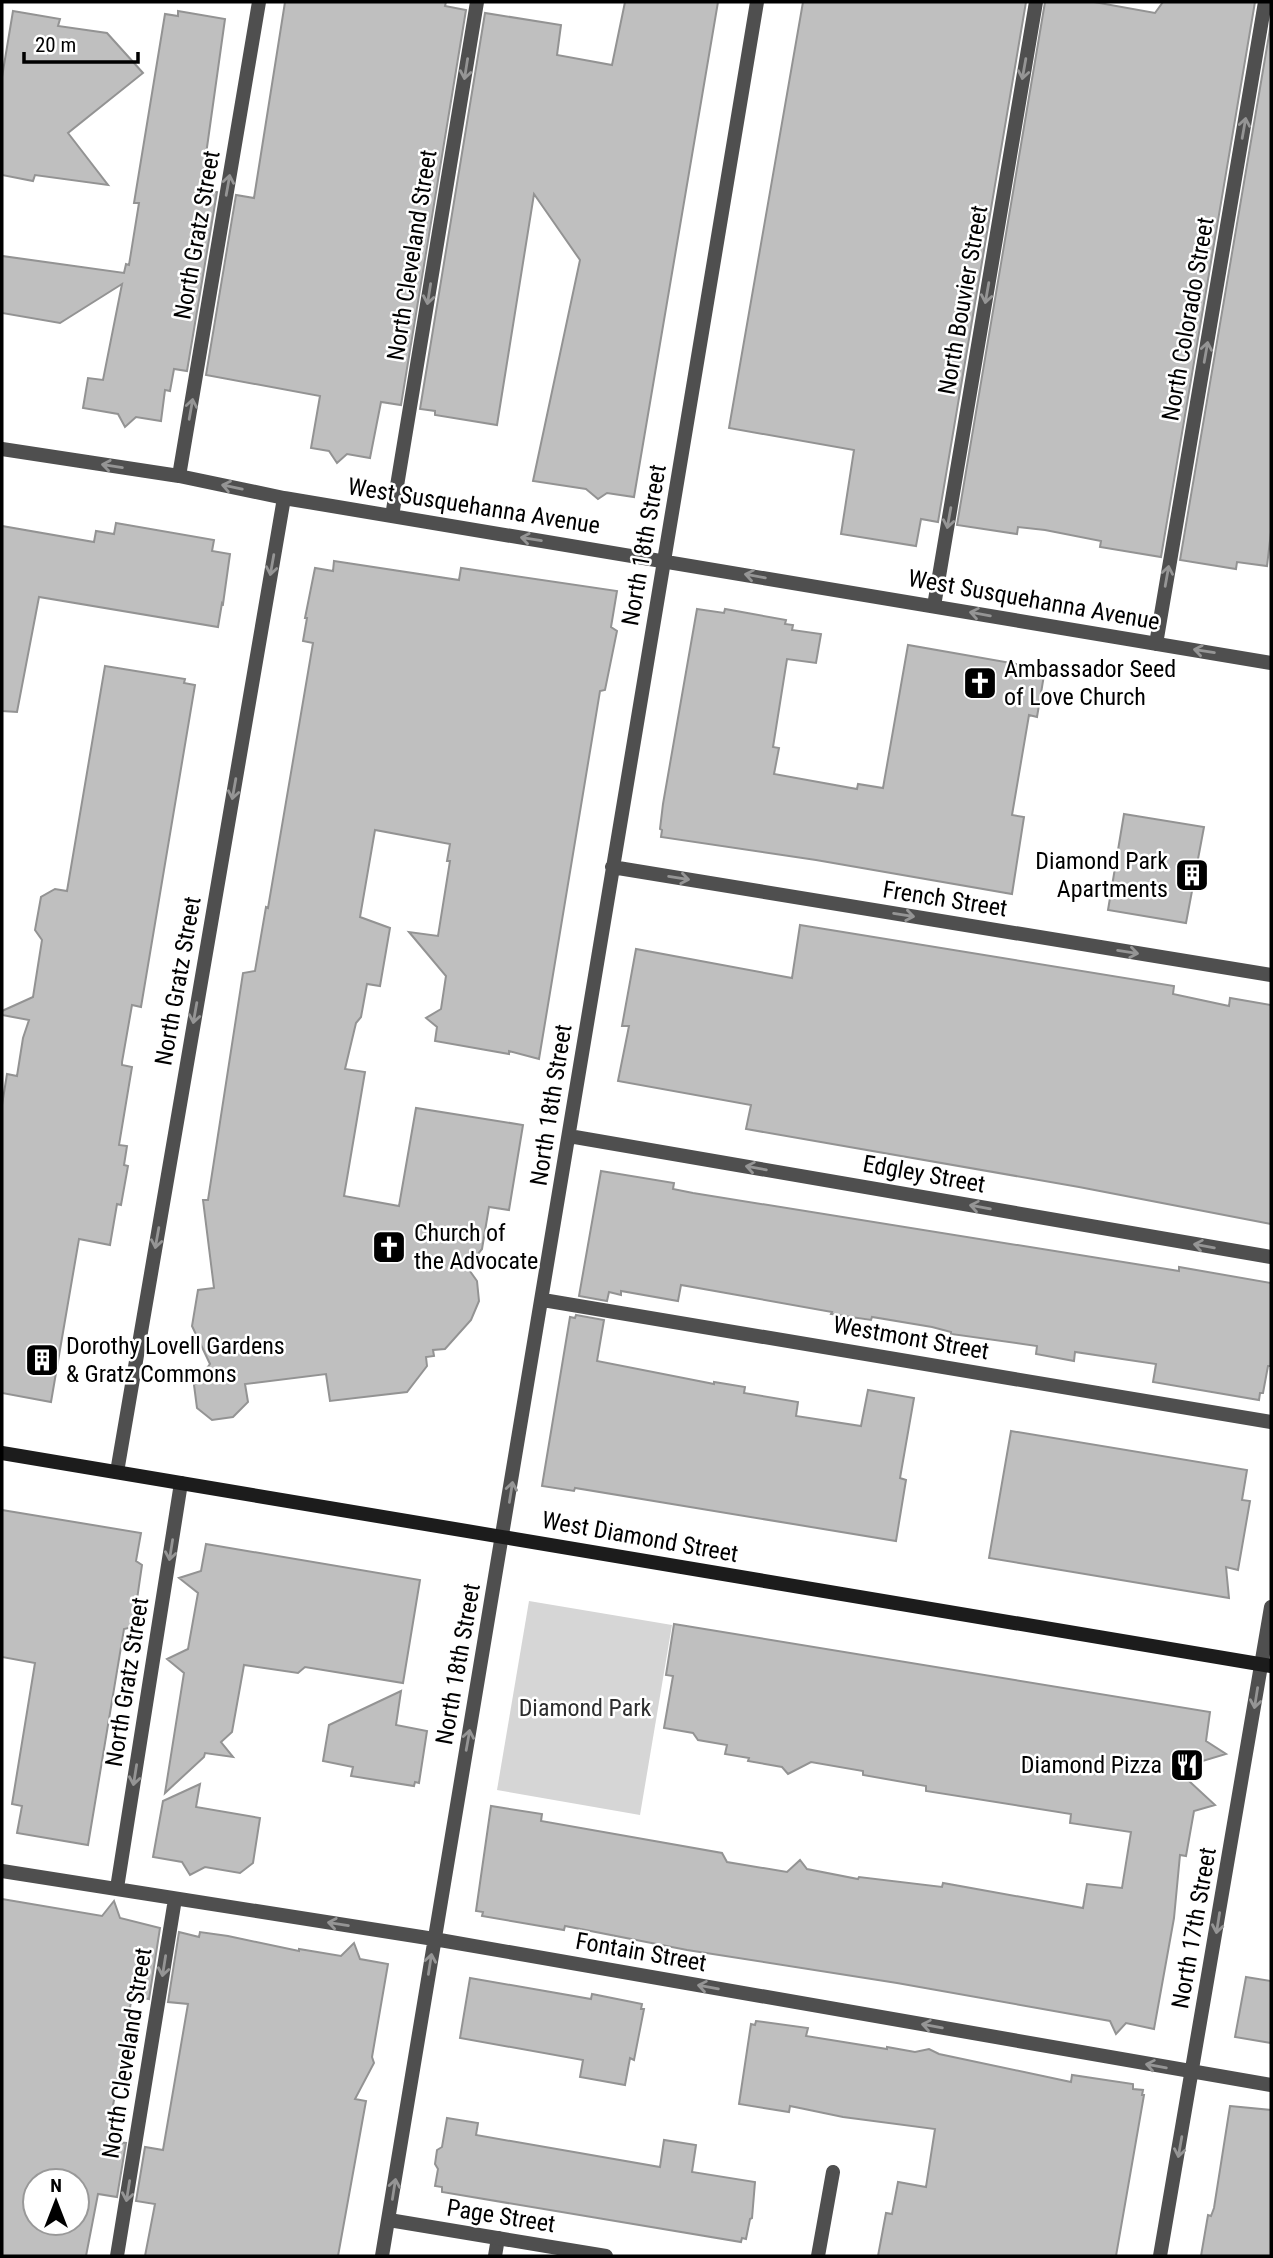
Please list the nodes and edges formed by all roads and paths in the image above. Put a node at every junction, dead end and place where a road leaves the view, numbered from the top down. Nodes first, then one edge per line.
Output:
1 (259, 2) edge
2 (477, 2) edge
3 (757, 2) edge
4 (1036, 2) edge
5 (1265, 2) edge
6 (2, 449) edge
7 (179, 476) junction
8 (284, 498) junction
9 (392, 516) junction
10 (665, 561) junction
11 (934, 606) junction
12 (1156, 644) junction
13 (1271, 663) edge
14 (612, 867) junction
15 (1271, 975) edge
16 (569, 1136) junction
17 (1271, 1257) edge
18 (543, 1300) junction
19 (1271, 1422) edge
20 (2, 1453) edge
21 (117, 1472) junction
22 (181, 1483) junction
23 (503, 1537) junction
24 (1271, 1607) edge
25 (1266, 1665) edge
26 (2, 1871) edge
27 (117, 1888) junction
28 (175, 1899) junction
29 (435, 1939) junction
30 (1193, 2072) junction
31 (1271, 2085) edge
32 (833, 2172) dead end
33 (388, 2220) junction
34 (498, 2238) junction
35 (117, 2256) edge
36 (382, 2256) edge
37 (495, 2256) edge
38 (606, 2256) edge
39 (818, 2256) edge
40 (1160, 2256) edge

7 -> 1 street, North Gratz Street
2 -> 9 street, North Cleveland Street
3 - 10 street, North 18th Street
4 -> 11 street, North Bouvier Street
12 -> 5 street, North Colorado Street
7 -> 6 street, West Susquehanna Avenue
8 -> 7 street, West Susquehanna Avenue
8 - 9 street, West Susquehanna Avenue
8 -> 21 street, North Gratz Street
10 -> 9 street, West Susquehanna Avenue
11 -> 10 street, West Susquehanna Avenue
10 - 14 street, North 18th Street
12 -> 11 street, West Susquehanna Avenue
13 -> 12 street, West Susquehanna Avenue
14 -> 15 street, French Street
14 - 16 street, North 18th Street
17 -> 16 street, Edgley Street
16 - 18 street, North 18th Street
18 - 19 street, Westmont Street
23 -> 18 street, North 18th Street
20 - 21 main road, West Diamond Street
21 - 22 main road, West Diamond Street
22 - 23 main road, West Diamond Street
22 -> 27 street, North Gratz Street
23 - 25 main road, West Diamond Street
29 -> 23 street, North 18th Street
24 - 25 street, North 17th Street
25 -> 30 street, North 17th Street
26 - 27 street, Fontain Street
27 - 28 street, Fontain Street
29 -> 28 street, Fontain Street
28 -> 35 street, North Cleveland Street
30 -> 29 street, Fontain Street
33 -> 29 street, North 18th Street
30 - 31 street, Fontain Street
30 -> 40 street, North 17th Street
32 - 39 street
33 - 34 street, Page Street
33 - 36 street, North 18th Street
34 - 37 street
34 - 38 street, Page Street

